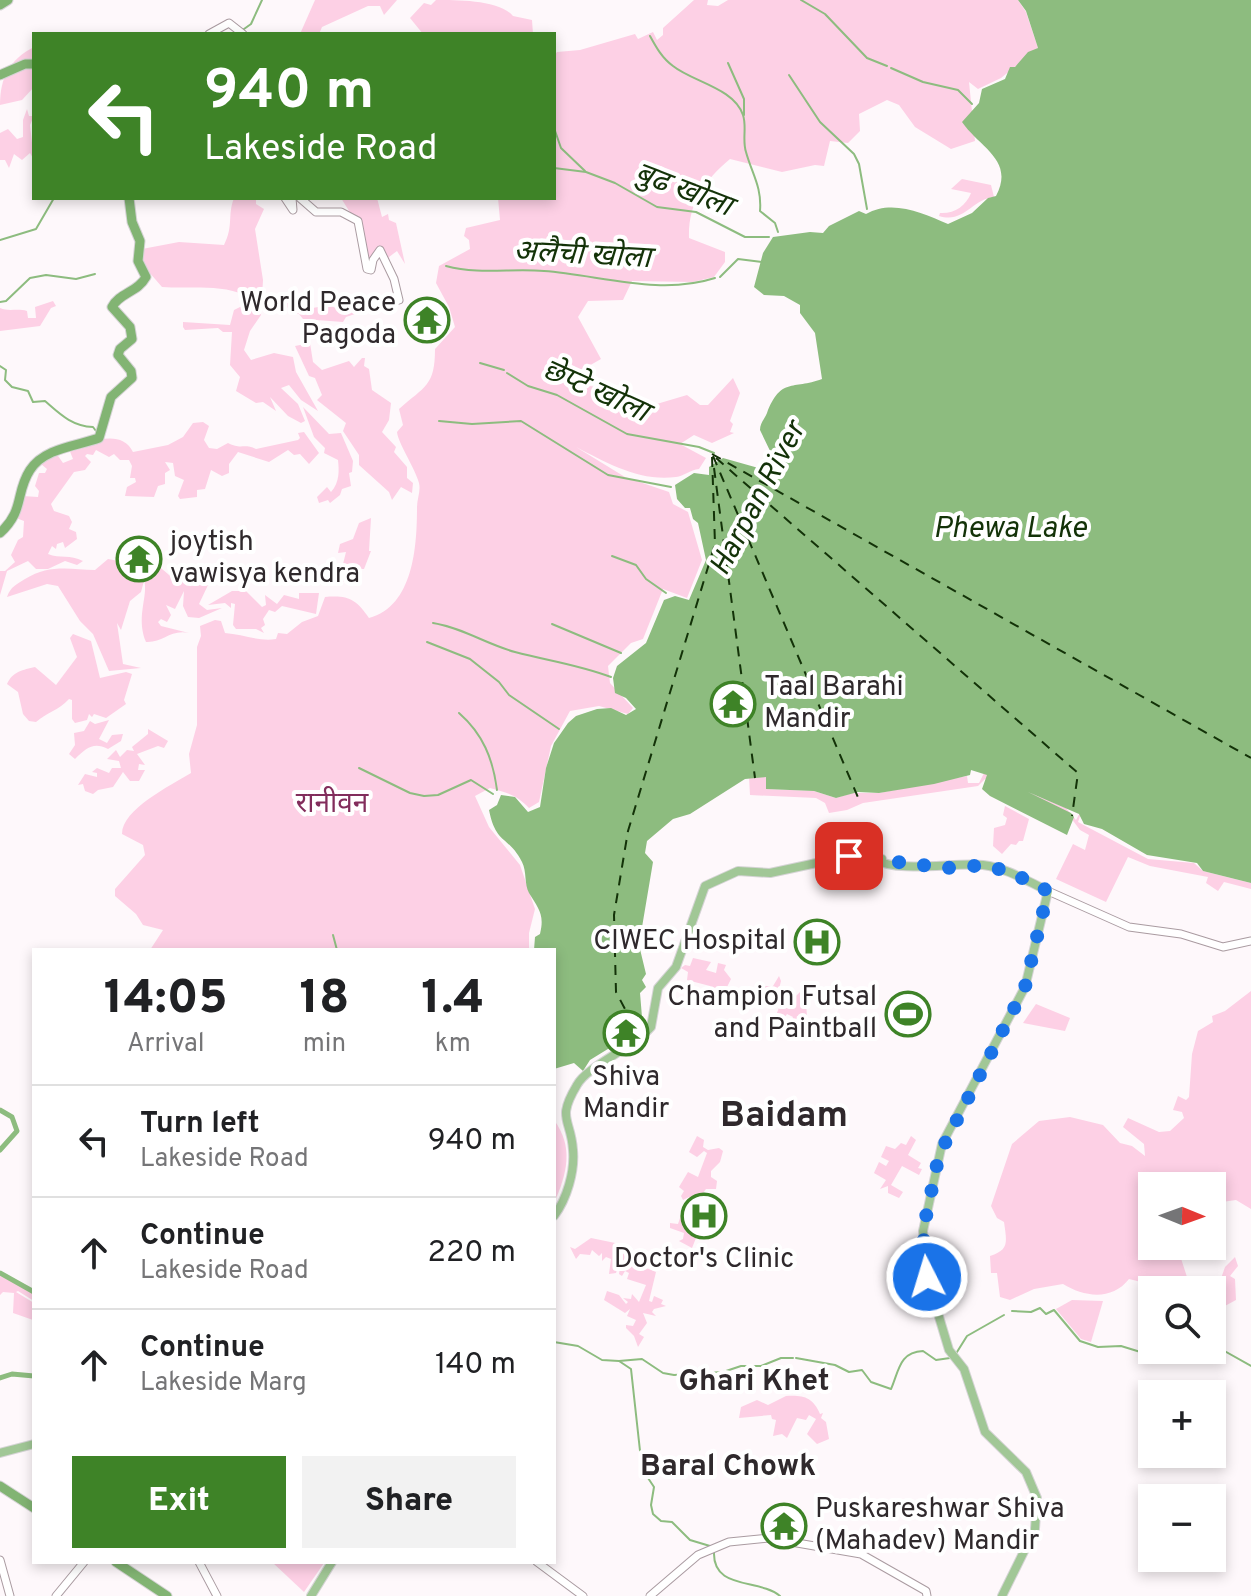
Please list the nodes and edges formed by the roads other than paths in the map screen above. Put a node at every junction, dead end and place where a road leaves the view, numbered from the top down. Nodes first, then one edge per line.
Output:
1 (8, 0) edge
2 (0, 5) edge
3 (213, 32) edge
4 (240, 32) edge
5 (32, 64) edge
6 (0, 75) edge
7 (129, 200) edge
8 (286, 200) edge
9 (292, 200) edge
10 (302, 200) edge
11 (388, 303) dead end
12 (0, 533) edge
13 (1048, 894) junction
14 (1251, 941) edge
15 (556, 1213) edge
16 (32, 1445) edge
17 (0, 1453) edge
18 (0, 1486) edge
19 (32, 1507) edge
20 (0, 1560) edge
21 (82, 1564) edge
22 (119, 1564) edge
23 (200, 1564) edge
24 (331, 1564) edge
25 (540, 1564) edge
26 (10, 1596) edge
27 (56, 1596) edge
28 (167, 1596) edge
29 (217, 1596) edge
30 (311, 1596) edge
31 (583, 1596) edge
32 (650, 1596) edge
33 (927, 1596) edge
34 (1004, 1596) edge

1 - 2 highway
3 - 4 main road
5 - 6 highway
7 - 12 highway
8 - 9 main road
10 - 11 main road
13 - 14 main road
13 - 15 main road
13 - 34 main road
16 - 17 main road
18 - 19 highway
20 - 26 main road
21 - 27 main road
22 - 28 highway
23 - 29 main road
24 - 30 main road
25 - 31 main road
32 - 33 main road

